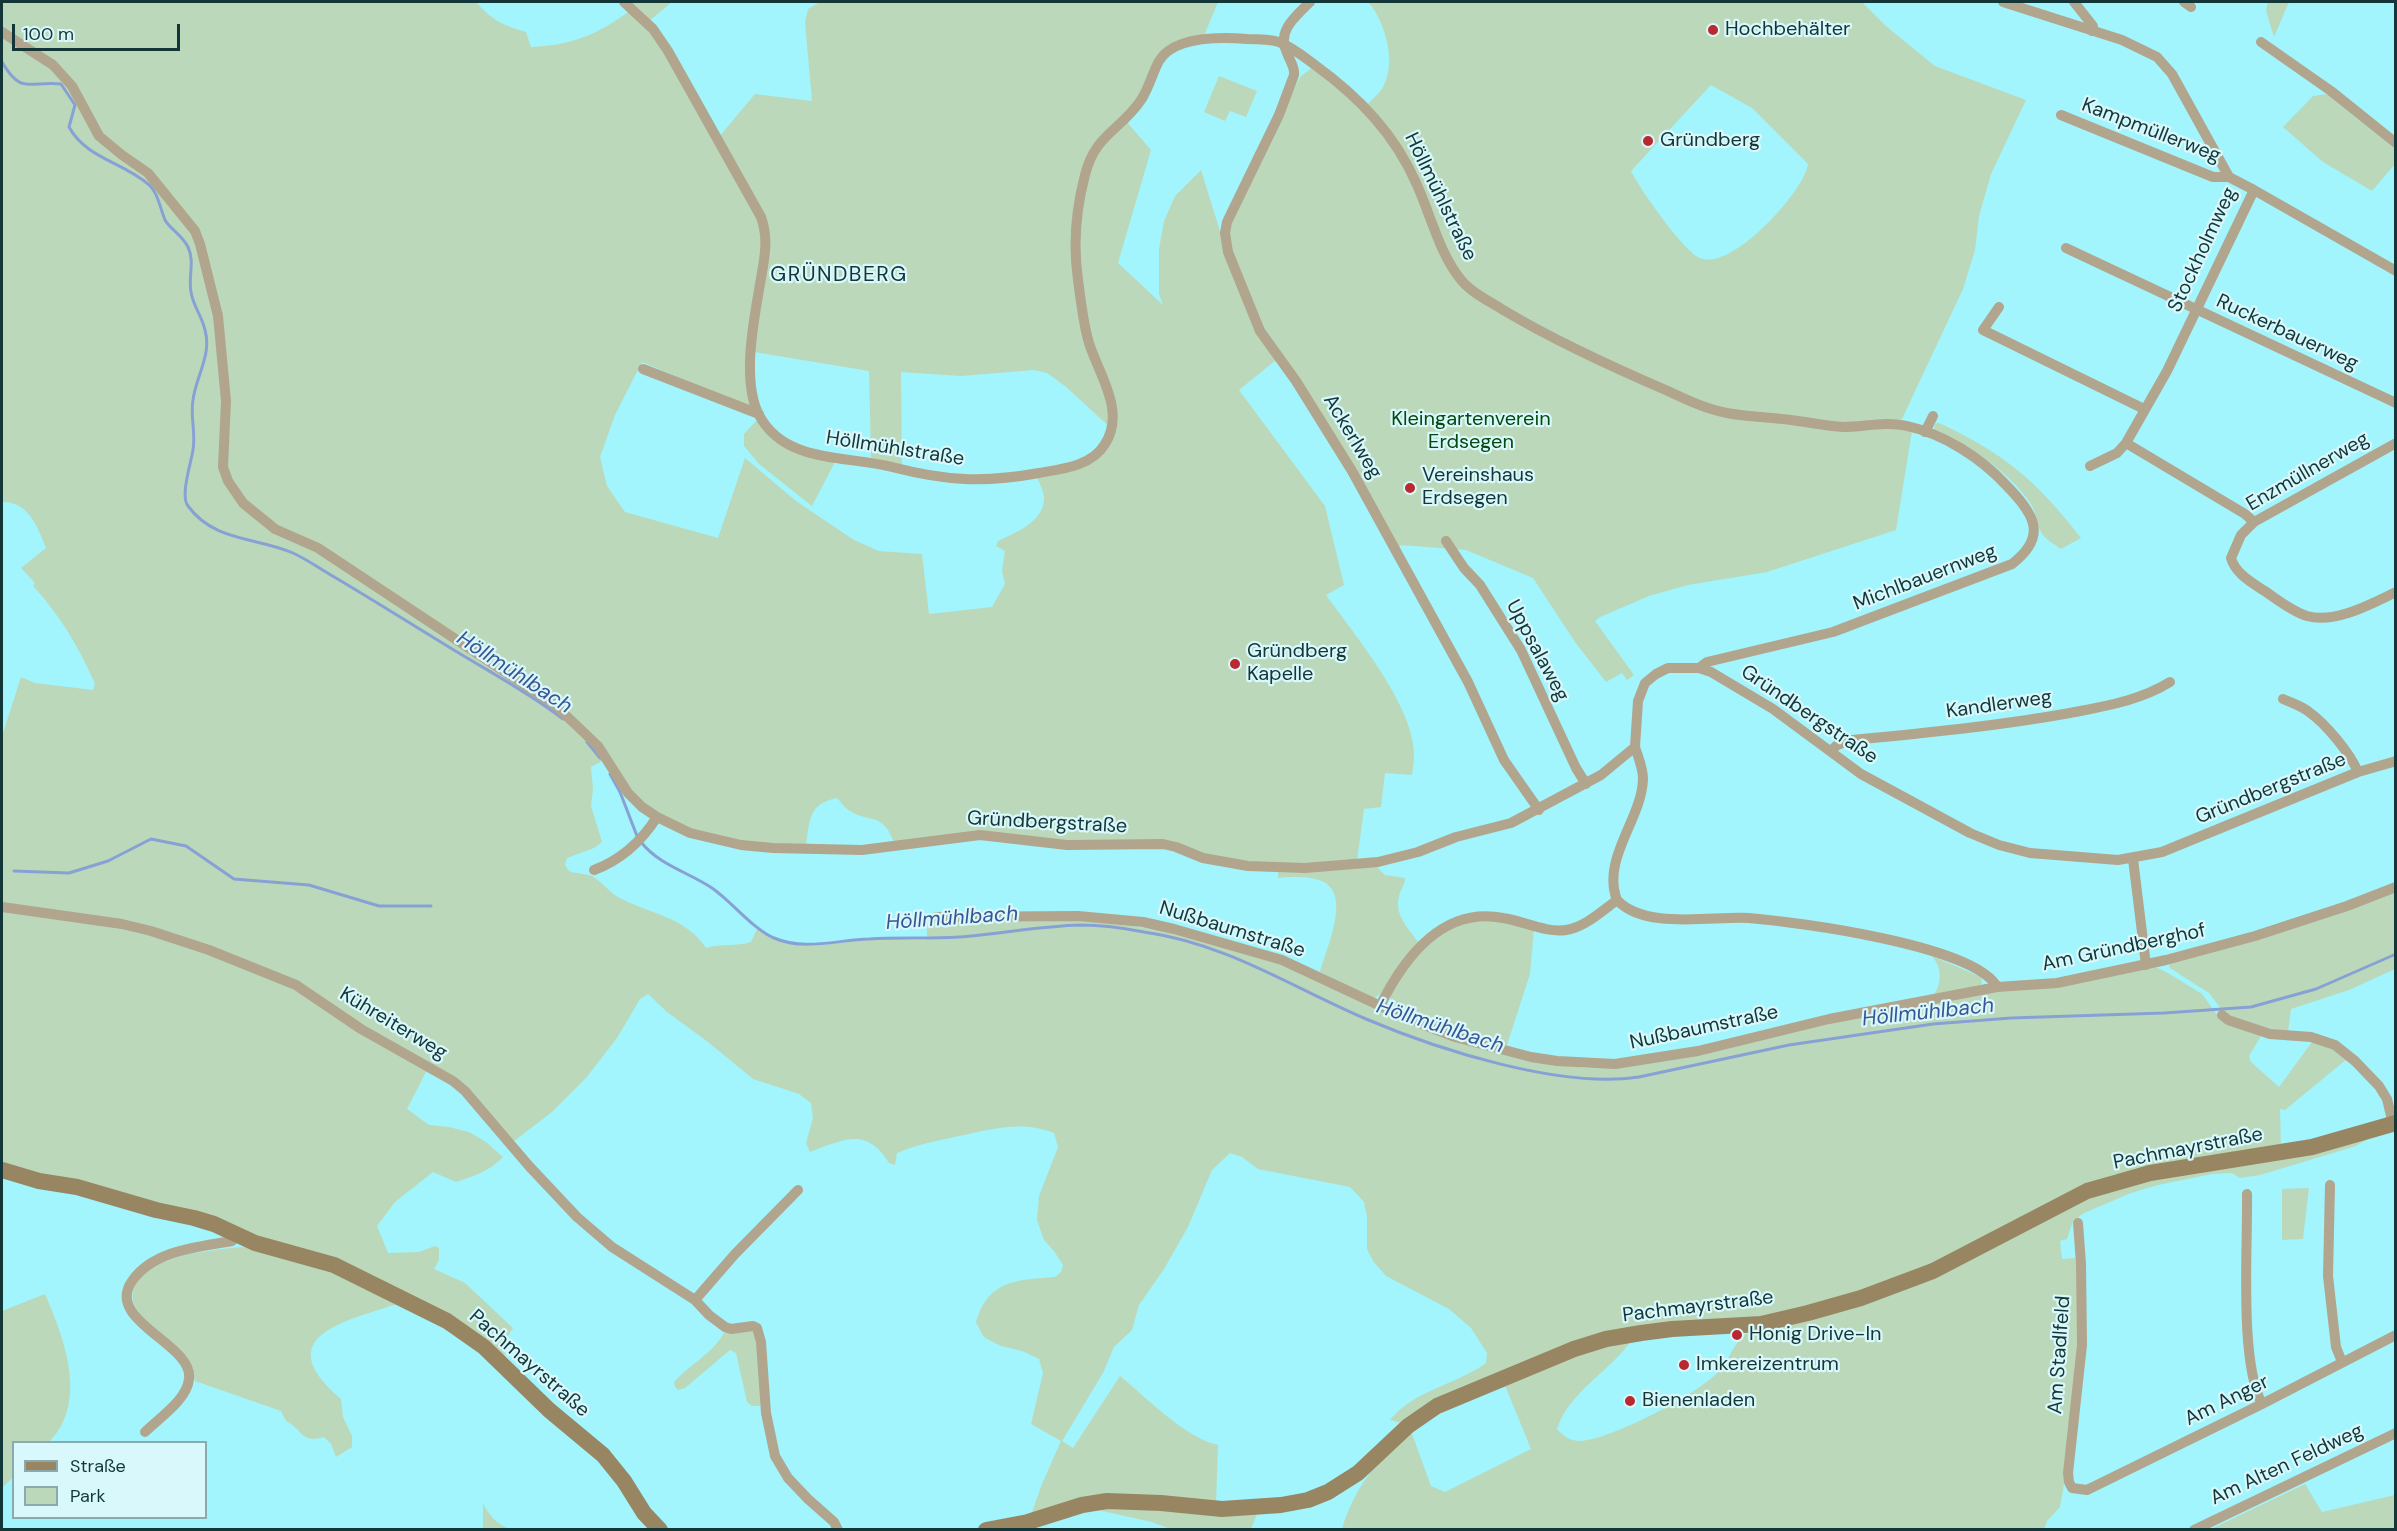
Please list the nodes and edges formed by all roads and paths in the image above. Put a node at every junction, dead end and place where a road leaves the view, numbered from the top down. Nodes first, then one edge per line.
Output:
1 (624, 2) edge
2 (1310, 2) edge
3 (2002, 2) edge
4 (2074, 2) edge
5 (2092, 31) junction
6 (2, 32) edge
7 (2260, 42) dead end
8 (1284, 44) junction
9 (1311, 62) junction
10 (1294, 75) junction
11 (2061, 115) dead end
12 (2396, 143) edge
13 (2229, 177) junction
14 (2254, 190) junction
15 (2066, 248) dead end
16 (2396, 272) edge
17 (1999, 307) dead end
18 (2196, 310) junction
19 (643, 369) dead end
20 (2396, 403) edge
21 (2144, 409) junction
22 (759, 414) junction
23 (1933, 416) dead end
24 (1925, 432) junction
25 (2126, 443) junction
26 (2396, 443) edge
27 (2090, 466) dead end
28 (2254, 522) junction
29 (1446, 541) dead end
30 (2396, 592) edge
31 (1699, 668) junction
32 (2170, 682) dead end
33 (2283, 699) dead end
34 (1635, 747) junction
35 (1831, 751) junction
36 (2396, 761) edge
37 (2358, 772) junction
38 (1586, 784) junction
39 (1539, 810) junction
40 (657, 818) junction
41 (2133, 859) junction
42 (594, 870) dead end
43 (2396, 887) edge
44 (1617, 900) junction
45 (2, 907) edge
46 (936, 917) dead end
47 (2146, 965) junction
48 (1997, 987) junction
49 (1380, 1006) junction
50 (2222, 1015) dead end
51 (2394, 1123) edge
52 (2, 1170) edge
53 (2330, 1185) dead end
54 (798, 1190) dead end
55 (2247, 1194) dead end
56 (2078, 1223) dead end
57 (236, 1235) junction
58 (695, 1300) junction
59 (2396, 1335) edge
60 (2342, 1362) junction
61 (2262, 1404) junction
62 (146, 1432) dead end
63 (2396, 1433) edge
64 (2072, 1488) joint
65 (660, 1530) edge
66 (838, 1530) edge
67 (986, 1530) edge
68 (2194, 1530) edge

1 - 22 street, Höllmühlstraße
2 - 8 street
3 - 5 street, Stockholmweg
4 - 5 street
5 - 13 street, Stockholmweg
6 - 40 street, Gründbergstraße
7 - 12 street
8 - 9 street, Höllmühlstraße
8 - 10 street
8 - 22 street, Höllmühlstraße
9 - 10 street
9 - 24 street, Höllmühlstraße
10 - 39 street, Ackerlweg
11 - 13 street, Kampmüllerweg
13 - 14 street, Stockholmweg
14 - 16 street
14 - 18 street, Stockholmweg
15 - 18 street, Ruckerbauerweg
17 - 21 street
18 - 20 street, Ruckerbauerweg
18 - 21 street, Stockholmweg
19 - 22 street
21 - 25 street, Stockholmweg
23 - 24 street
24 - 31 street, Michlbauernweg
25 - 27 street, Stockholmweg
25 - 28 street
26 - 28 street, Enzmüllnerweg
28 - 30 street, Enzmüllnerweg
29 - 38 street, Uppsalaweg
31 - 34 street, Gründbergstraße
31 - 35 street, Gründbergstraße
32 - 35 street, Kandlerweg
33 - 37 street
34 - 38 street, Gründbergstraße
34 - 44 street
35 - 41 street, Gründbergstraße
36 - 37 street, Gründbergstraße
37 - 41 street, Gründbergstraße
38 - 39 street, Gründbergstraße
39 - 40 street, Gründbergstraße
40 - 42 street
41 - 47 street
43 - 47 street, Am Gründberghof
44 - 48 street
44 - 49 street
45 - 58 street, Kühreiterweg
46 - 49 street, Nußbaumstraße
47 - 48 street, Am Gründberghof
48 - 49 street, Nußbaumstraße
50 - 51 street, Pachmayrstraße
51 - 67 street, Pachmayrstraße
52 - 57 street, Pachmayrstraße
53 - 60 street
54 - 58 street
55 - 61 street
56 - 64 street, Am Stadlfeld
57 - 62 street
57 - 65 street, Pachmayrstraße
58 - 66 street, Kühreiterweg
59 - 60 street, Am Anger
60 - 61 street, Am Anger
61 - 64 street, Am Anger
63 - 68 street, Am Alten Feldweg

